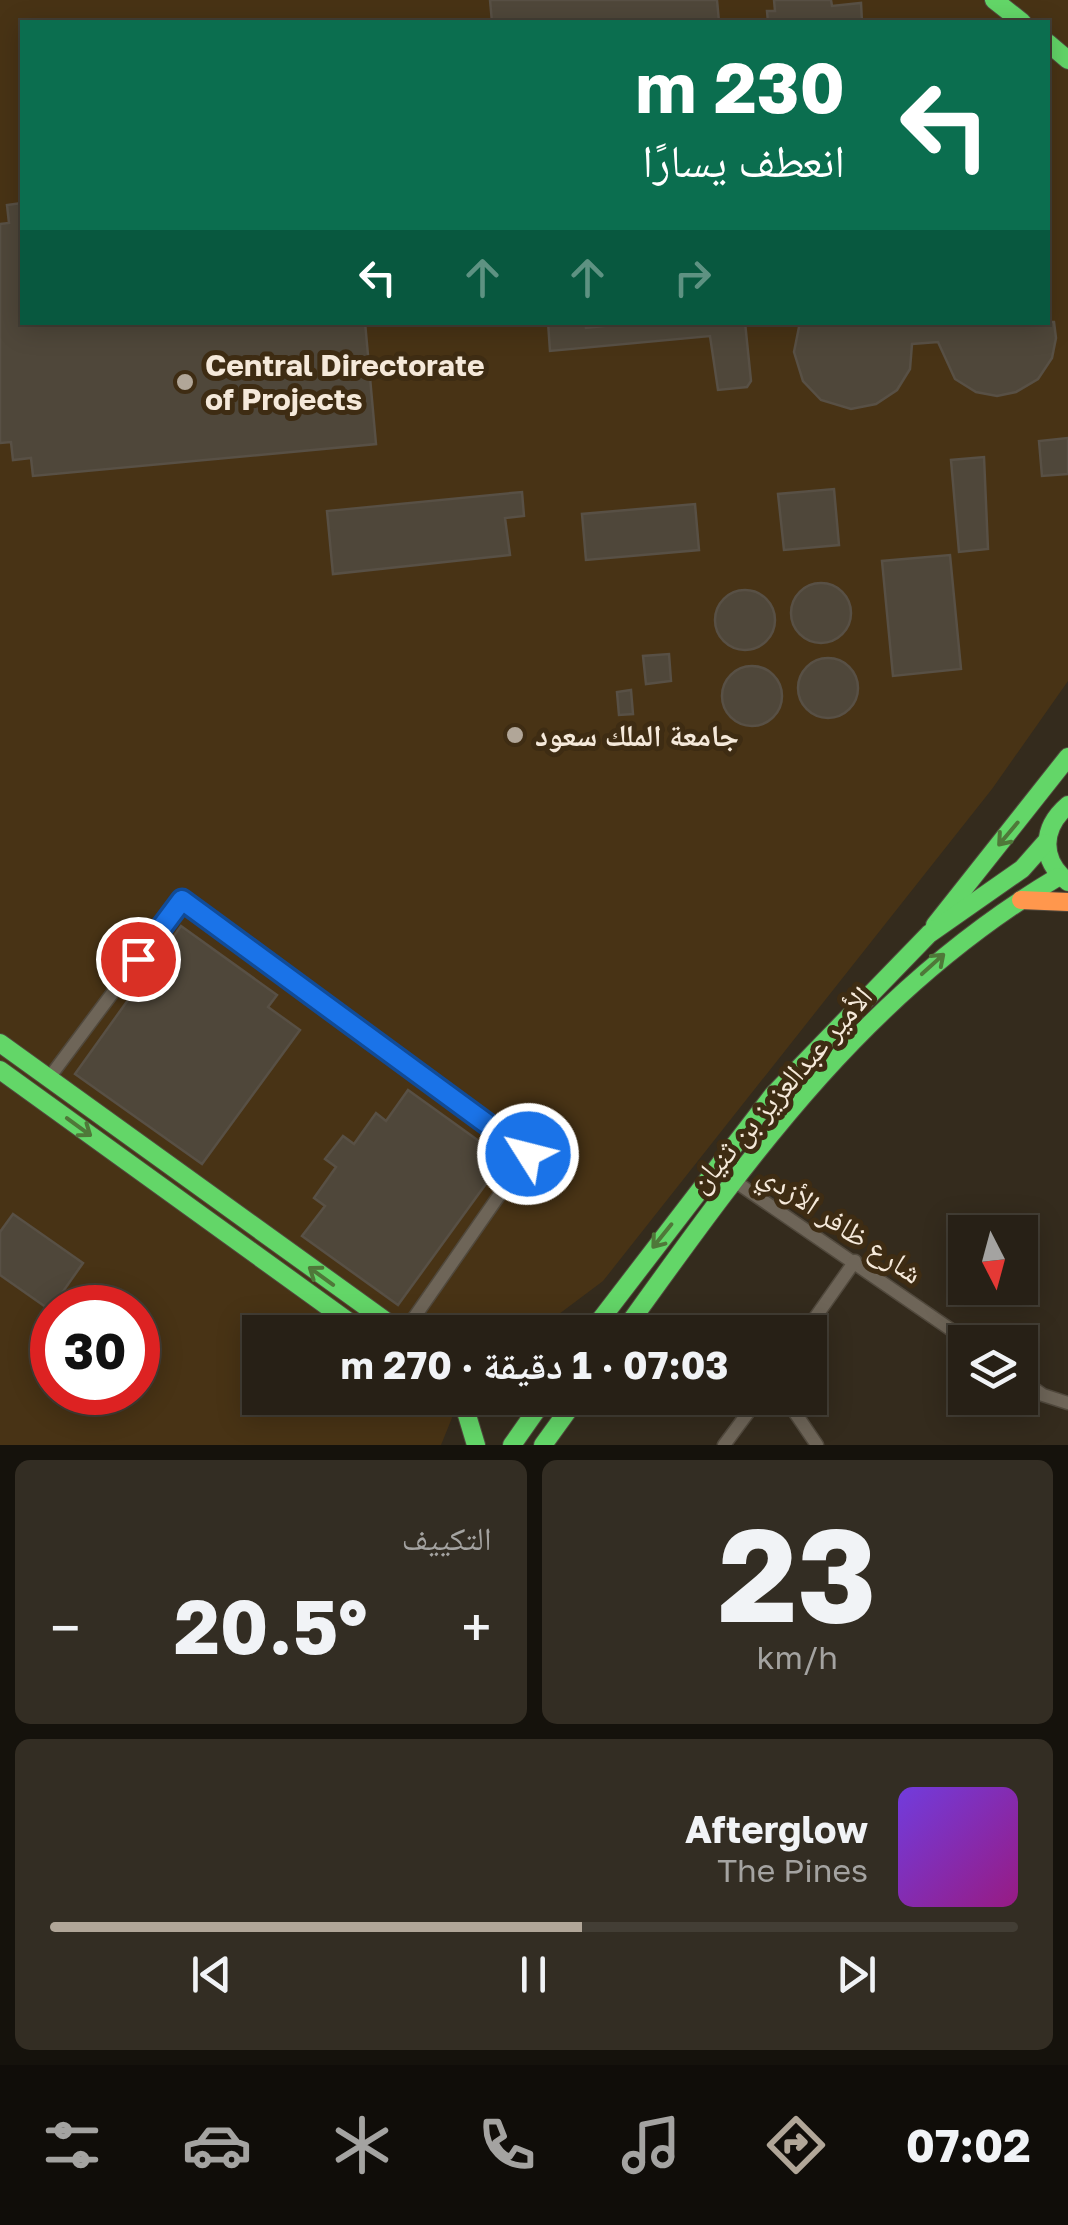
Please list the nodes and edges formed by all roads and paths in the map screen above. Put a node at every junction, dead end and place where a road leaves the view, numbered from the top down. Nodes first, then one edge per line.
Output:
1 (994, 0) edge
2 (1019, 20) edge
3 (1068, 757) edge
4 (1068, 805) edge
5 (1045, 843) junction
6 (1063, 880) edge
7 (1010, 900) junction
8 (1068, 902) edge
9 (929, 934) junction
10 (0, 1043) edge
11 (0, 1070) edge
12 (49, 1078) junction
13 (733, 1180) junction
14 (248, 1223) junction
15 (235, 1240) junction
16 (855, 1261) junction
17 (634, 1270) junction
18 (340, 1315) edge
19 (379, 1315) edge
20 (415, 1315) edge
21 (592, 1315) edge
22 (602, 1315) edge
23 (635, 1315) edge
24 (817, 1315) edge
25 (948, 1327) edge
26 (1038, 1392) edge
27 (1068, 1403) edge
28 (467, 1415) edge
29 (533, 1415) edge
30 (564, 1415) edge
31 (746, 1415) edge
32 (797, 1415) edge
33 (476, 1445) edge
34 (512, 1445) edge
35 (543, 1445) edge
36 (724, 1445) edge
37 (817, 1445) edge

1 - 2 main road
3 -> 9 main road, الأمير عبدالعزيز بن ثنيان
4 - 5 main road, الأمير عبدالعزيز بن ثنيان
5 - 6 main road
5 - 9 main road, الأمير عبدالعزيز بن ثنيان
6 - 7 main road, الأمير عبدالعزيز بن ثنيان
7 - 8 main road
13 -> 7 main road, الأمير عبدالعزيز بن ثنيان
9 -> 17 main road, الأمير عبدالعزيز بن ثنيان
10 - 12 main road
11 -> 15 main road
12 - 14 main road
12 - 20 street
13 - 16 street, شارع ظافر الأزدي
13 - 23 main road, الأمير عبدالعزيز بن ثنيان
14 - 15 street
19 -> 14 main road
15 - 18 main road
16 - 24 street
16 - 25 street, شارع ظافر الأزدي
17 - 21 main road
17 - 22 main road, الأمير عبدالعزيز بن ثنيان
26 - 27 street
28 - 33 main road
29 - 34 main road
30 - 35 main road
31 - 36 street
32 - 37 street

